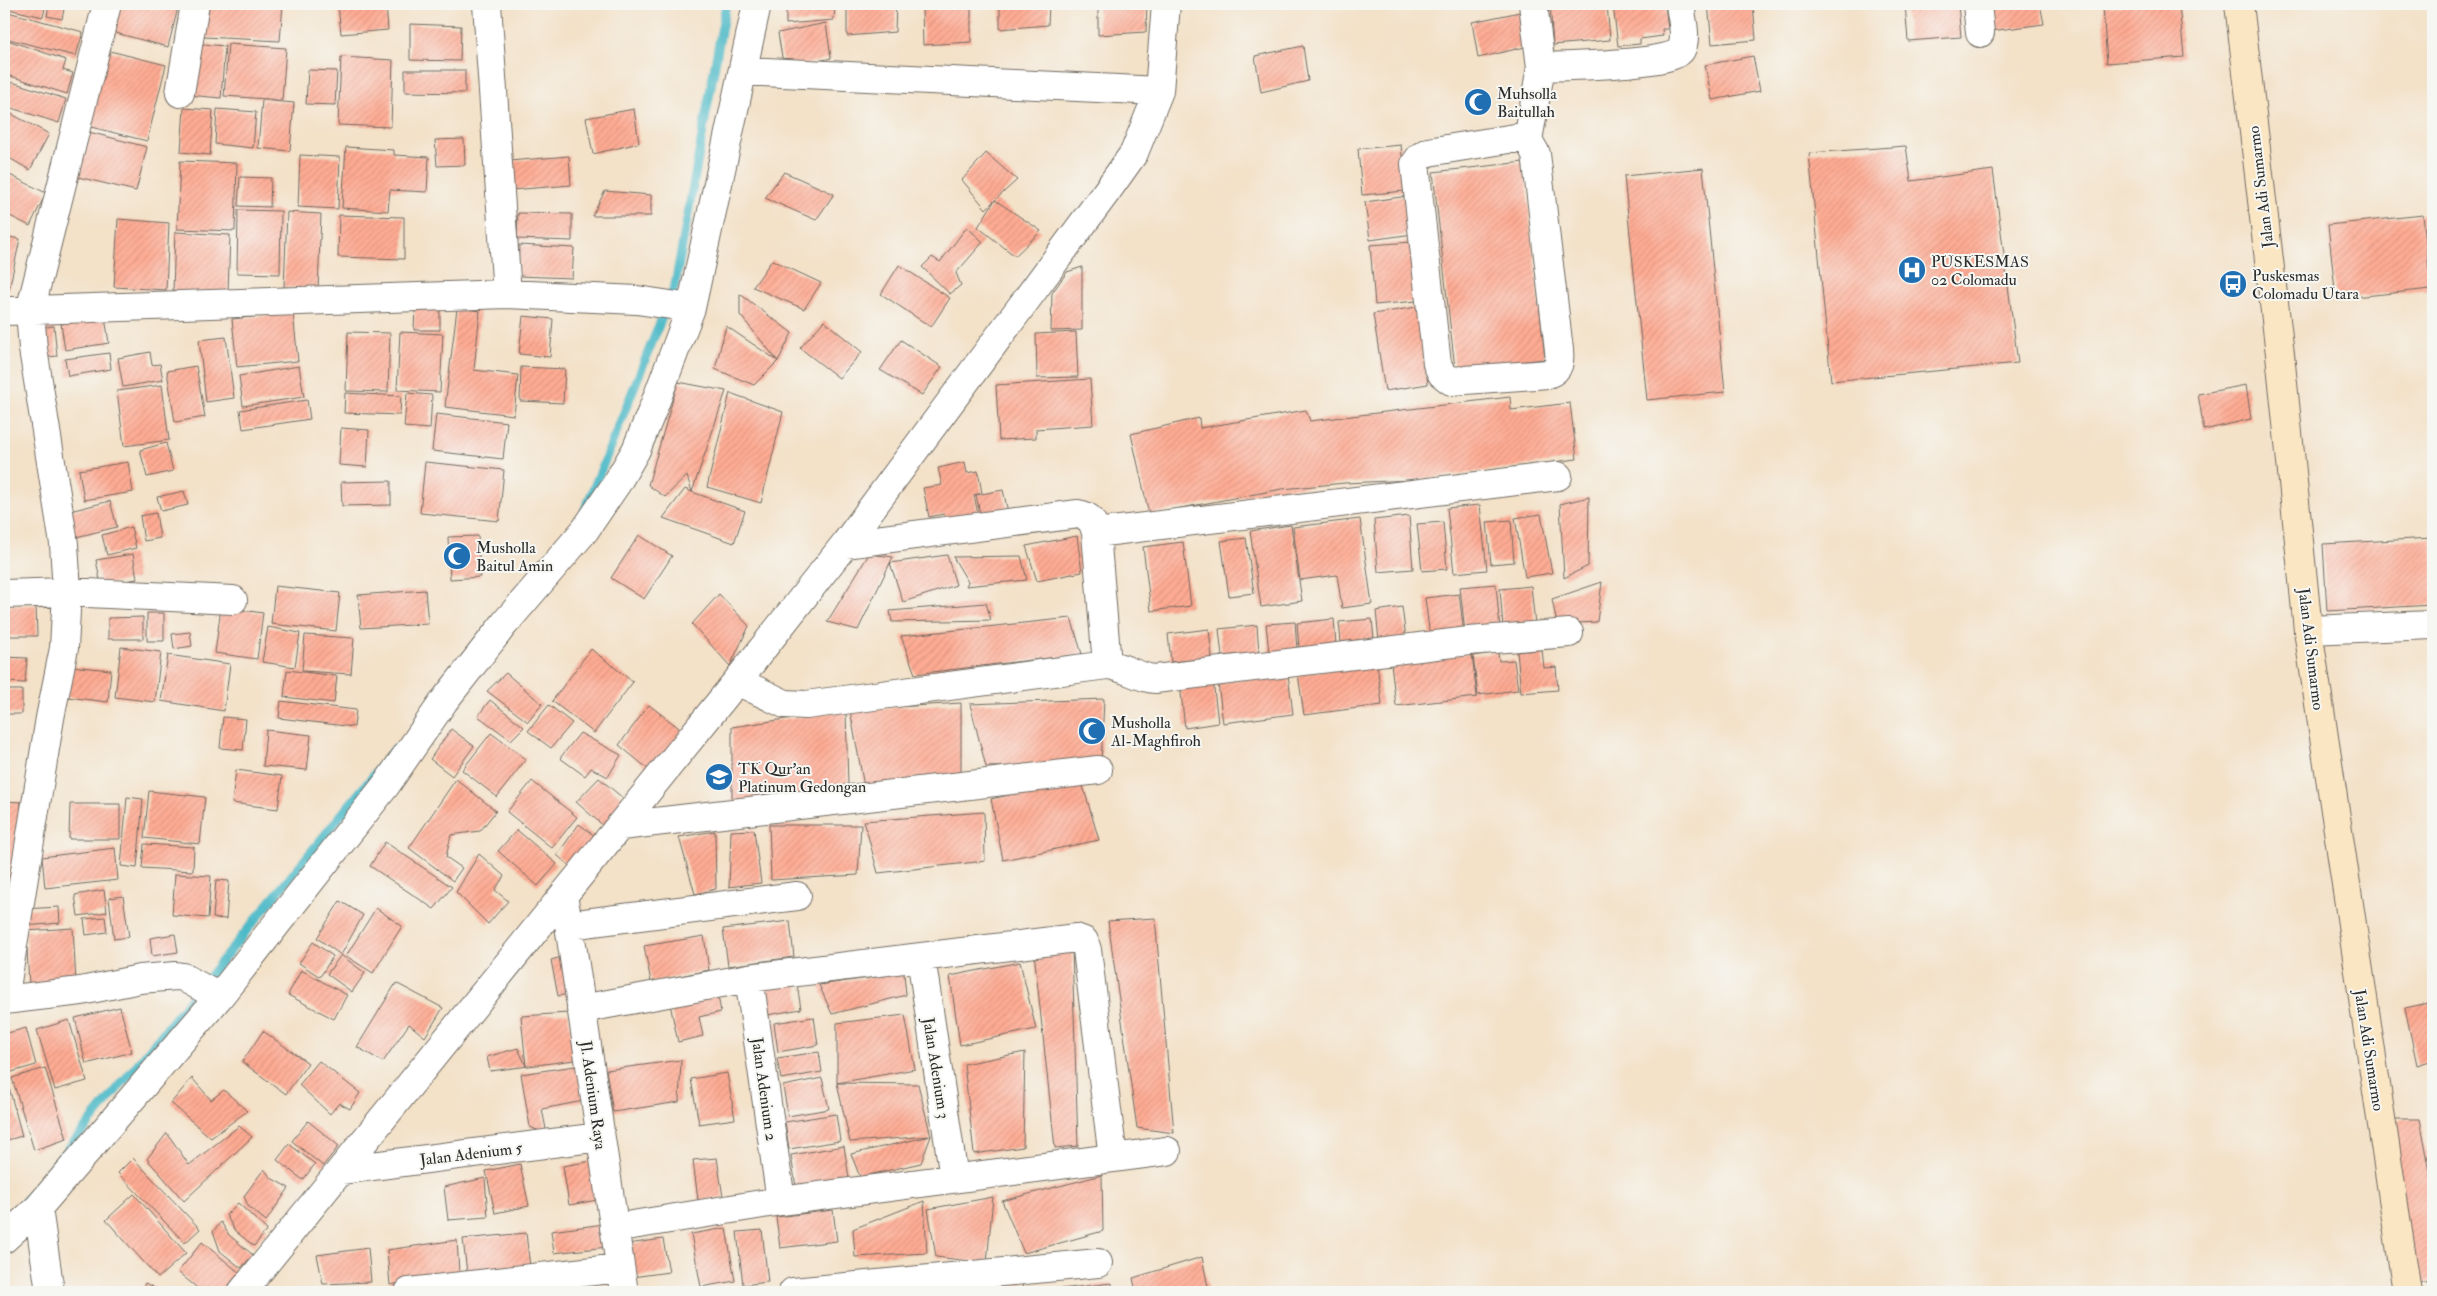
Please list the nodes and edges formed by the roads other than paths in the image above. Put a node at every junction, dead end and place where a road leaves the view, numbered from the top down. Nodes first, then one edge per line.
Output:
1 (107, 4) edge
2 (195, 4) edge
3 (487, 4) edge
4 (757, 4) edge
5 (1166, 4) edge
6 (1533, 4) edge
7 (1680, 4) edge
8 (1977, 4) edge
9 (2239, 4) edge
10 (1980, 34) dead end
11 (1541, 67) junction
12 (744, 71) junction
13 (1159, 91) junction
14 (180, 93) dead end
15 (1528, 140) junction
16 (507, 294) junction
17 (684, 307) junction
18 (4, 311) edge
19 (30, 311) junction
20 (1558, 476) dead end
21 (1112, 531) junction
22 (845, 544) junction
23 (67, 592) junction
24 (4, 594) edge
25 (233, 600) dead end
26 (2433, 625) edge
27 (2308, 630) junction
28 (1569, 632) dead end
29 (1126, 671) junction
30 (737, 681) junction
31 (1098, 770) dead end
32 (621, 826) junction
33 (797, 896) dead end
34 (563, 897) junction
35 (569, 925) junction
36 (921, 958) junction
37 (749, 978) junction
38 (203, 988) junction
39 (4, 1000) edge
40 (581, 1009) junction
41 (600, 1137) junction
42 (1167, 1151) dead end
43 (1113, 1158) junction
44 (341, 1170) junction
45 (954, 1178) junction
46 (781, 1201) junction
47 (38, 1208) junction
48 (614, 1228) junction
49 (4, 1239) edge
50 (1098, 1263) dead end
51 (622, 1280) edge
52 (50, 1292) edge
53 (242, 1292) edge
54 (409, 1292) edge
55 (793, 1292) edge
56 (2407, 1292) edge

1 - 19 street
2 - 14 street
3 - 16 street
4 - 12 street
5 - 13 street
6 - 11 street
7 - 11 street
8 - 10 street
9 - 27 main road, Jalan Adi Sumarmo
11 - 15 street
12 - 13 street
12 - 17 street
13 - 22 street
15 - 15 street
16 - 17 street
16 - 19 street
17 - 38 street
18 - 19 street
19 - 23 street
20 - 21 street
21 - 22 street
21 - 29 street
22 - 30 street
23 - 24 street
23 - 25 street
23 - 39 street
26 - 27 street
27 - 56 main road, Jalan Adi Sumarmo
28 - 29 street
29 - 30 street
30 - 32 street
31 - 32 street
32 - 34 street
33 - 35 street
34 - 35 street, Jl. Adenium Raya
34 - 44 street
35 - 40 street, Jl. Adenium Raya
36 - 37 street
36 - 43 street
36 - 45 street, Jalan Adenium 3
37 - 40 street
37 - 46 street, Jalan Adenium 2
38 - 39 street
38 - 47 street
40 - 41 street, Jl. Adenium Raya
41 - 44 street, Jalan Adenium 5
41 - 48 street, Jl. Adenium Raya
42 - 43 street
43 - 45 street
44 - 53 street
45 - 46 street
46 - 48 street
47 - 49 street
47 - 52 street
48 - 51 street, Jl. Adenium Raya
50 - 55 street
51 - 54 street

